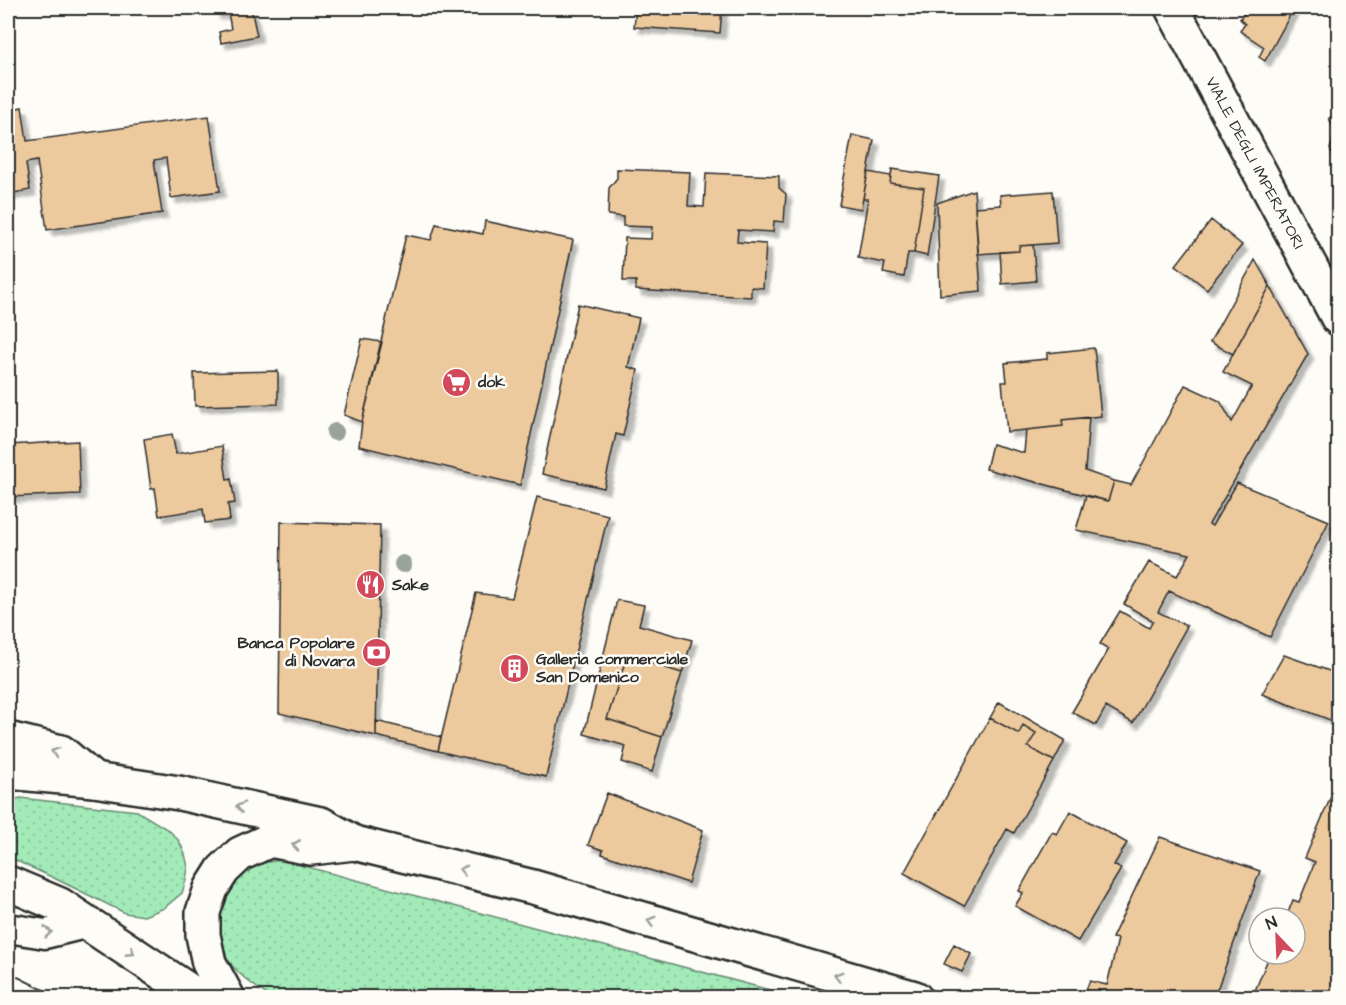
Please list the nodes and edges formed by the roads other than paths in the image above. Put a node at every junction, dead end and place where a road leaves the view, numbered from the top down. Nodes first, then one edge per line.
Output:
1 (1172, 8) edge
2 (1338, 318) edge
3 (8, 740) edge
4 (16, 778) edge
5 (94, 780) junction
6 (354, 843) junction
7 (8, 883) edge
8 (89, 923) junction
9 (8, 928) edge
10 (8, 981) edge
11 (42, 998) edge
12 (200, 998) edge
13 (228, 998) edge
14 (915, 998) edge

1 - 2 main road, VIALE DEGLI IMPERATORI
5 -> 3 main road
4 - 5 main road
6 -> 5 main road
6 -> 13 main road
14 -> 6 main road
7 - 8 main road
9 -> 8 street
8 -> 12 main road
10 - 11 lane

